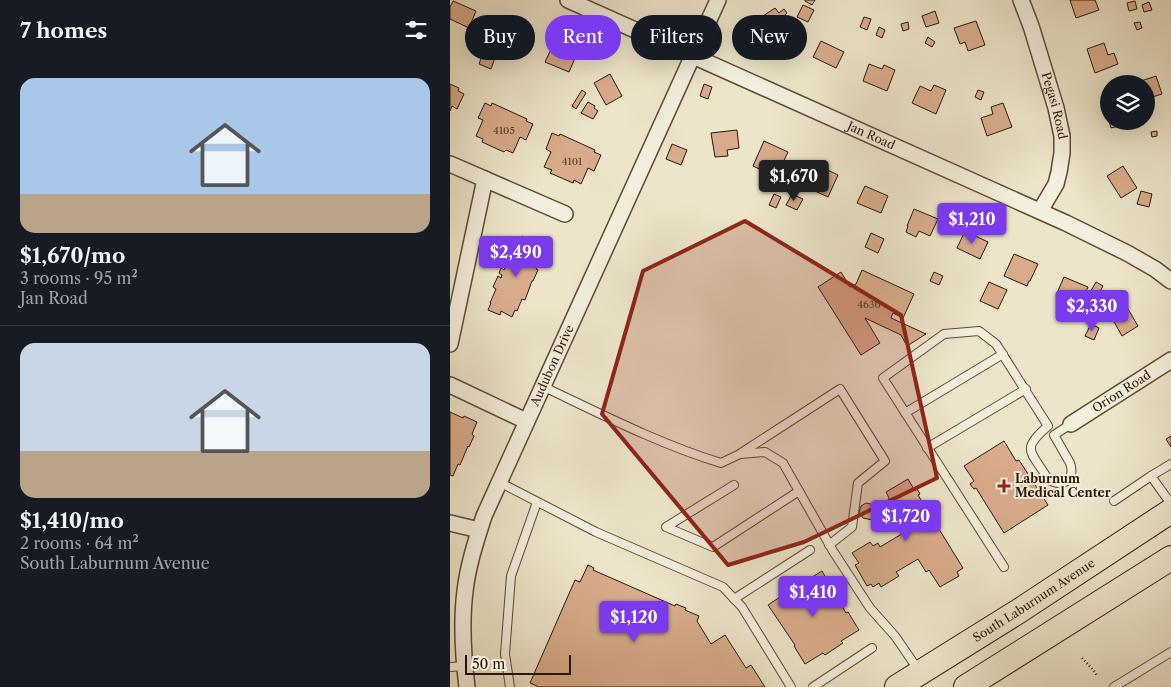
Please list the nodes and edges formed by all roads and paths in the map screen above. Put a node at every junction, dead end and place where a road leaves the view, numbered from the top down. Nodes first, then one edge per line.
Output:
1 (568, 0) edge
2 (718, 0) edge
3 (1020, 0) edge
4 (711, 15) edge
5 (631, 28) edge
6 (690, 60) edge
7 (701, 60) edge
8 (450, 164) edge
9 (485, 179) junction
10 (1040, 211) junction
11 (565, 214) dead end
12 (1171, 281) edge
13 (450, 344) edge
14 (1003, 354) junction
15 (1171, 360) edge
16 (450, 385) edge
17 (542, 386) junction
18 (1026, 389) junction
19 (905, 413) junction
20 (526, 421) junction
21 (1071, 424) joint
22 (1048, 426) junction
23 (1054, 435) junction
24 (928, 448) junction
25 (740, 454) junction
26 (1171, 464) edge
27 (1151, 476) junction
28 (499, 482) junction
29 (734, 485) dead end
30 (799, 491) junction
31 (1114, 501) dead end
32 (537, 502) junction
33 (1171, 504) edge
34 (1171, 511) edge
35 (450, 523) edge
36 (479, 530) junction
37 (829, 545) junction
38 (810, 550) dead end
39 (1171, 558) edge
40 (1004, 567) dead end
41 (734, 599) junction
42 (872, 648) dead end
43 (1171, 652) edge
44 (1082, 658) dead end
45 (457, 666) edge
46 (920, 673) junction
47 (1096, 676) dead end
48 (978, 683) edge
49 (468, 687) edge
50 (510, 687) edge
51 (791, 687) edge
52 (813, 687) edge
53 (897, 687) edge
54 (1114, 687) edge

1 - 5 street, Jan Road
2 - 4 street, Audubon Drive
3 - 10 street, Pegasi Road
6 - 17 street, Audubon Drive
7 - 10 street, Jan Road
8 - 9 street
9 - 11 street
9 - 13 street
10 - 12 street, Jan Road
14 - 18 lane
14 - 19 lane
14 - 19 lane
15 - 21 street, Orion Road
16 - 20 street
17 - 20 street, Audubon Drive
17 - 25 lane
18 - 22 lane
18 - 24 lane
19 - 24 lane
20 - 28 street, Audubon Drive
21 - 23 lane
22 - 23 lane
22 - 23 lane
24 - 40 lane
25 - 30 lane
25 - 37 lane
26 - 27 lane
27 - 31 lane
27 - 33 lane
28 - 32 lane
28 - 36 street, Audubon Drive
29 - 30 lane
30 - 37 lane
32 - 41 lane
32 - 50 lane
34 - 46 main road, South Laburnum Avenue
35 - 36 street
36 - 45 street, Audubon Drive
37 - 46 lane
38 - 41 lane
39 - 48 main road
41 - 51 lane
42 - 52 lane
43 - 54 lane
44 - 47 path
45 - 49 street, Audubon Drive
46 - 53 main road, South Laburnum Avenue

